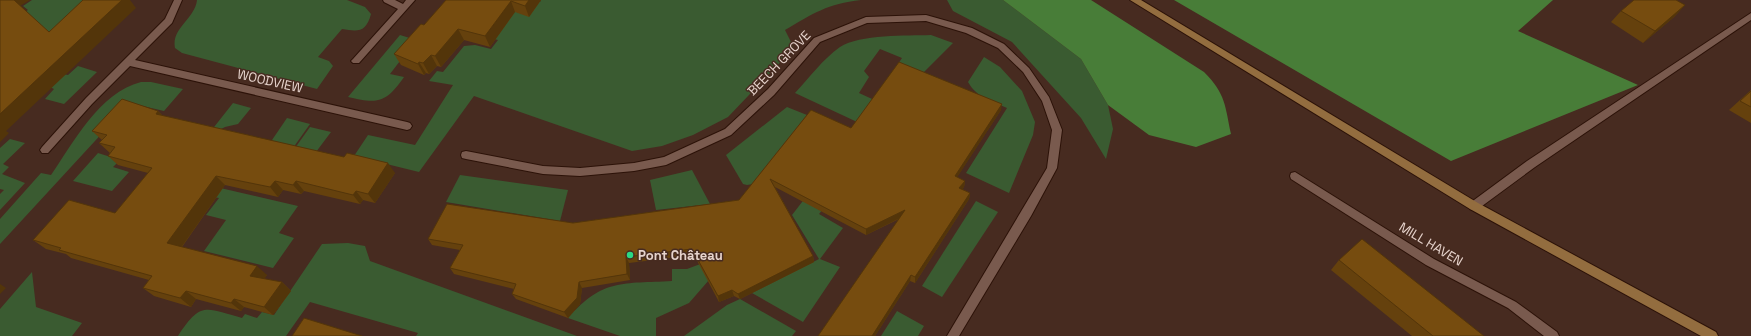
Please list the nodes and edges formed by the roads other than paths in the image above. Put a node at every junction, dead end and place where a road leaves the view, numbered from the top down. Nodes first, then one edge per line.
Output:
1 (178, 0) edge
2 (386, 0) edge
3 (411, 0) edge
4 (1134, 0) edge
5 (404, 8) junction
6 (1751, 16) edge
7 (356, 61) dead end
8 (128, 62) junction
9 (407, 126) dead end
10 (45, 150) dead end
11 (466, 155) dead end
12 (1295, 176) dead end
13 (1474, 206) junction
14 (953, 336) edge
15 (1553, 336) edge
16 (1712, 336) edge

1 - 8 street
2 - 5 street
3 - 5 street
4 - 13 main road
5 - 7 street
6 - 13 street
8 - 9 street, WOODVIEW
8 - 10 street
11 - 14 street, BEECH GROVE
12 - 15 street, MILL HAVEN
13 - 16 main road

